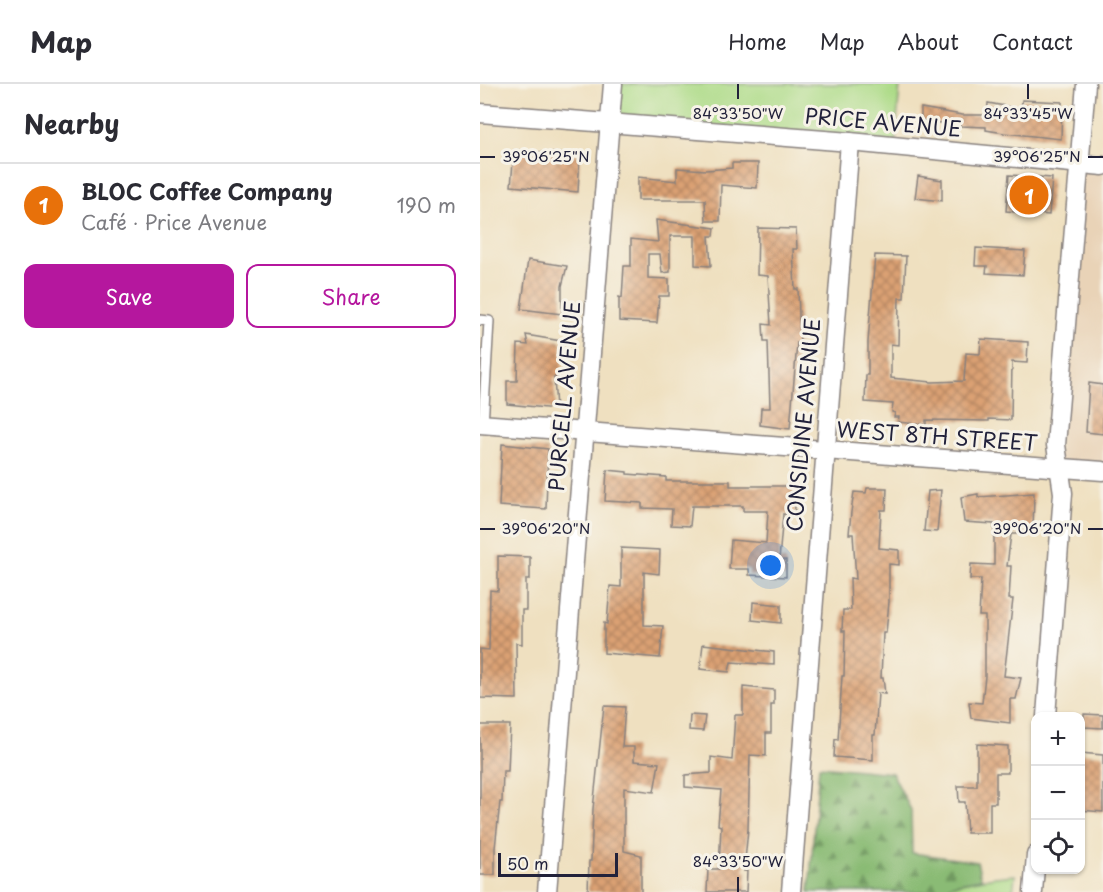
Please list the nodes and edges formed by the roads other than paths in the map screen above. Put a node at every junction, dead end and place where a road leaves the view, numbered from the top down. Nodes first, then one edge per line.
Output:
1 (613, 84) edge
2 (1086, 84) edge
3 (480, 113) edge
4 (610, 123) junction
5 (850, 142) junction
6 (1080, 164) junction
7 (1103, 165) edge
8 (480, 320) edge
9 (482, 424) edge
10 (584, 432) junction
11 (825, 452) junction
12 (1058, 467) junction
13 (1103, 471) edge
14 (1046, 712) edge
15 (1034, 874) edge
16 (547, 892) edge
17 (791, 892) edge
18 (1033, 892) edge

1 - 4 street, PURCELL AVENUE
2 - 6 street
3 - 4 street, PRICE AVENUE
4 - 5 street, PRICE AVENUE
4 - 10 street, PURCELL AVENUE
5 - 6 street, PRICE AVENUE
5 - 11 street, CONSIDINE AVENUE
6 - 7 street, PRICE AVENUE
6 - 12 street
8 - 9 lane
9 - 10 street, WEST 8TH STREET
10 - 11 street, WEST 8TH STREET
10 - 16 street, PURCELL AVENUE
11 - 12 street, WEST 8TH STREET
11 - 17 street, CONSIDINE AVENUE
12 - 13 street, WEST 8TH STREET
12 - 14 street
15 - 18 street

